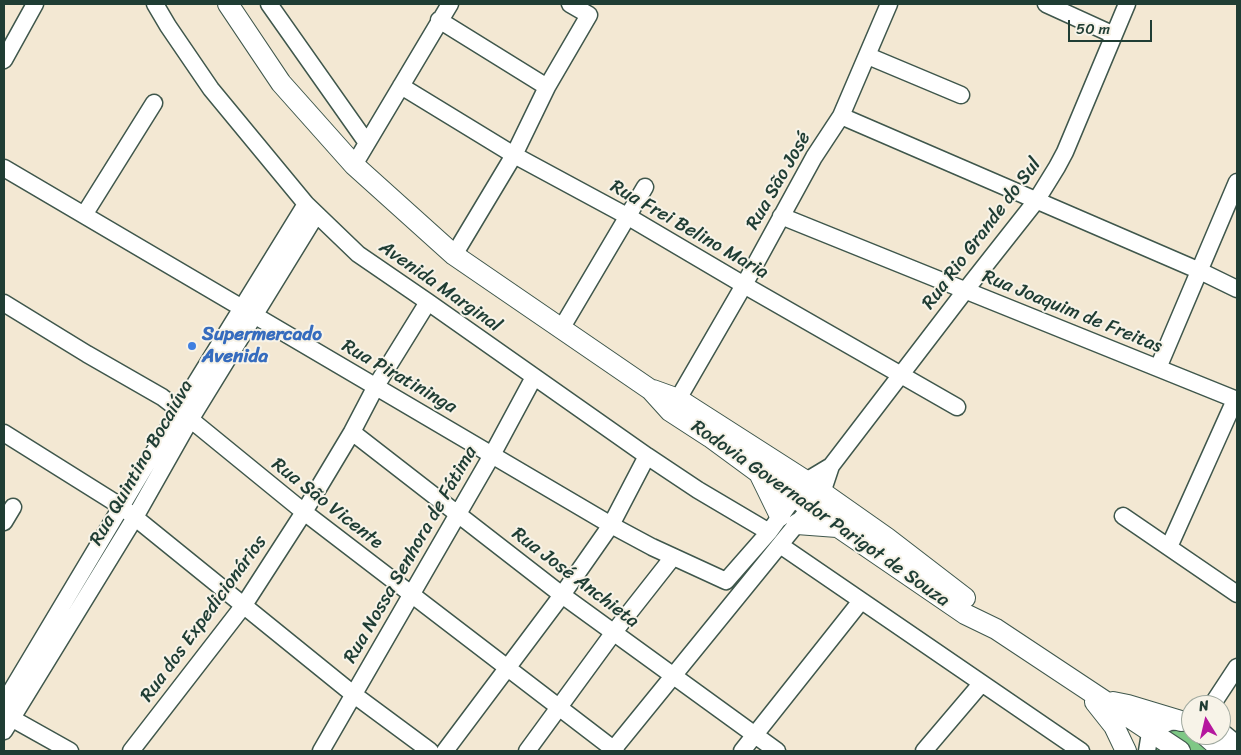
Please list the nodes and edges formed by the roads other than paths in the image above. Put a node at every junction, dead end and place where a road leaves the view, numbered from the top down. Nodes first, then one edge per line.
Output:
1 (35, 4) edge
2 (155, 4) edge
3 (228, 4) edge
4 (270, 4) edge
5 (450, 4) edge
6 (570, 4) edge
7 (890, 4) edge
8 (1046, 4) edge
9 (1127, 4) edge
10 (439, 20) junction
11 (1114, 36) junction
12 (6, 49) edge
13 (868, 56) junction
14 (401, 86) junction
15 (547, 87) junction
16 (961, 95) dead end
17 (154, 103) dead end
18 (841, 116) junction
19 (367, 144) junction
20 (514, 155) junction
21 (354, 165) junction
22 (4, 168) edge
23 (1237, 182) edge
24 (645, 187) dead end
25 (1036, 201) junction
26 (311, 210) junction
27 (84, 215) junction
28 (627, 216) junction
29 (781, 216) junction
30 (454, 254) junction
31 (1200, 271) junction
32 (744, 285) junction
33 (1237, 289) edge
34 (965, 291) junction
35 (4, 302) edge
36 (428, 302) junction
37 (249, 311) junction
38 (561, 329) junction
39 (1158, 368) junction
40 (901, 374) junction
41 (534, 377) junction
42 (376, 386) junction
43 (651, 390) junction
44 (678, 399) junction
45 (1236, 400) edge
46 (957, 407) dead end
47 (184, 415) junction
48 (352, 432) junction
49 (4, 433) edge
50 (492, 455) junction
51 (647, 456) junction
52 (759, 473) junction
53 (808, 494) junction
54 (13, 507) dead end
55 (122, 507) junction
56 (304, 512) junction
57 (458, 514) junction
58 (1123, 516) dead end
59 (134, 519) junction
60 (4, 522) edge
61 (782, 524) junction
62 (611, 525) junction
63 (838, 527) junction
64 (780, 545) junction
65 (1169, 547) junction
66 (673, 557) junction
67 (1237, 594) edge
68 (411, 595) junction
69 (562, 595) junction
70 (861, 601) junction
71 (244, 605) junction
72 (996, 629) junction
73 (614, 632) junction
74 (1237, 667) edge
75 (508, 669) junction
76 (673, 677) junction
77 (981, 684) junction
78 (353, 694) junction
79 (1093, 694) junction
80 (1219, 695) edge
81 (4, 703) edge
82 (559, 708) junction
83 (6, 721) edge
84 (1181, 721) edge
85 (1181, 722) edge
86 (754, 736) junction
87 (1150, 742) edge
88 (70, 751) edge
89 (131, 751) edge
90 (321, 751) edge
91 (430, 751) edge
92 (445, 751) edge
93 (527, 751) edge
94 (614, 751) edge
95 (742, 751) edge
96 (777, 751) edge
97 (924, 751) edge
98 (1081, 751) edge
99 (1126, 751) edge
100 (1180, 751) edge

1 - 12 street
2 - 26 street, Avenida Marginal
3 - 21 main road, Rodovia Governador Parigot de Souza
4 - 19 street
5 - 10 street
6 - 15 street
7 - 13 street, Rua São José
8 - 11 street
9 - 11 street, Rua Rio Grande do Sul
10 - 14 street
10 - 15 street
11 - 25 street, Rua Rio Grande do Sul
13 - 16 street
13 - 18 street, Rua São José
14 - 19 street
14 - 20 street, Rua Frei Belino Maria
15 - 20 street
17 - 27 street
18 - 25 street
18 - 29 street, Rua São José
19 - 21 street
20 - 28 street, Rua Frei Belino Maria
20 - 30 street
21 - 30 main road, Rodovia Governador Parigot de Souza
22 - 27 street, Rua Piratininga
23 - 31 street
24 - 28 street
25 - 31 street
25 - 34 street, Rua Rio Grande do Sul
26 - 36 street, Avenida Marginal
26 - 37 street, Rua Quintino Bocaiúva
27 - 37 street, Rua Piratininga
28 - 32 street, Rua Frei Belino Maria
28 - 38 street
29 - 32 street, Rua São José
29 - 34 street, Rua Joaquim de Freitas
30 - 38 main road, Rodovia Governador Parigot de Souza
31 - 33 street
31 - 39 street
32 - 40 street, Rua Frei Belino Maria
32 - 44 street, Rua São José
34 - 39 street, Rua Joaquim de Freitas
34 - 40 street, Rua Rio Grande do Sul
35 - 47 street, Rua São Vicente
36 - 41 street, Avenida Marginal
36 - 42 street, Rua dos Expedicionários
37 - 42 street, Rua Piratininga
37 - 47 street, Rua Quintino Bocaiúva
38 - 43 main road, Rodovia Governador Parigot de Souza
39 - 45 street, Rua Joaquim de Freitas
40 - 46 street, Rua Frei Belino Maria
40 - 53 street, Rua Rio Grande do Sul
41 - 50 street, Rua Nossa Senhora de Fátima
41 - 51 street, Avenida Marginal
42 - 48 street, Rua dos Expedicionários
42 - 50 street, Rua Piratininga
43 - 44 main road, Rodovia Governador Parigot de Souza
43 - 52 main road, Rodovia Governador Parigot de Souza
44 - 53 main road, Rodovia Governador Parigot de Souza
45 - 65 street
47 - 55 street, Rua Quintino Bocaiúva
47 - 56 street, Rua São Vicente
47 - 59 street, Rua Quintino Bocaiúva
48 - 56 street, Rua dos Expedicionários
48 - 57 street, Rua José Anchieta
49 - 55 street
50 - 57 street, Rua Nossa Senhora de Fátima
50 - 62 street, Rua Piratininga
51 - 61 street, Avenida Marginal
51 - 62 street
52 - 53 main road, Rodovia Governador Parigot de Souza
52 - 61 main road
53 - 61 street, Rua Rio Grande do Sul
53 - 63 main road, Rodovia Governador Parigot de Souza
53 - 72 main road, Rodovia Governador Parigot de Souza
54 - 60 street
55 - 59 street
55 - 81 street, Rua Quintino Bocaiúva
56 - 68 street, Rua São Vicente
56 - 71 street, Rua dos Expedicionários
57 - 68 street, Rua Nossa Senhora de Fátima
57 - 69 street, Rua José Anchieta
58 - 65 street
59 - 71 street
59 - 83 street, Rua Quintino Bocaiúva
61 - 63 main road
61 - 64 street, Rua Rio Grande do Sul
61 - 66 street, Rua Piratininga
62 - 66 street, Rua Piratininga
62 - 69 street
63 - 72 main road, Rodovia Governador Parigot de Souza
64 - 70 street
64 - 76 street, Rua Rio Grande do Sul
65 - 67 street
66 - 73 street
68 - 75 street, Rua São Vicente
68 - 78 street, Rua Nossa Senhora de Fátima
69 - 73 street, Rua José Anchieta
69 - 75 street
70 - 77 street
70 - 86 street
71 - 78 street
71 - 89 street, Rua dos Expedicionários
72 - 79 main road, Rodovia Governador Parigot de Souza
73 - 76 street, Rua José Anchieta
73 - 82 street
74 - 80 street
75 - 82 street, Rua São Vicente
75 - 92 street
76 - 86 street, Rua José Anchieta
76 - 94 street, Rua Rio Grande do Sul
77 - 97 street
77 - 98 street
78 - 90 street, Rua Nossa Senhora de Fátima
78 - 91 street
79 - 84 main road
79 - 87 main road, Rodovia Governador Parigot de Souza
79 - 99 main road
82 - 93 street
82 - 94 street, Rua São Vicente
83 - 88 street
85 - 87 street
86 - 95 street
86 - 96 street, Rua José Anchieta
87 - 100 main road, Rodovia Governador Parigot de Souza

